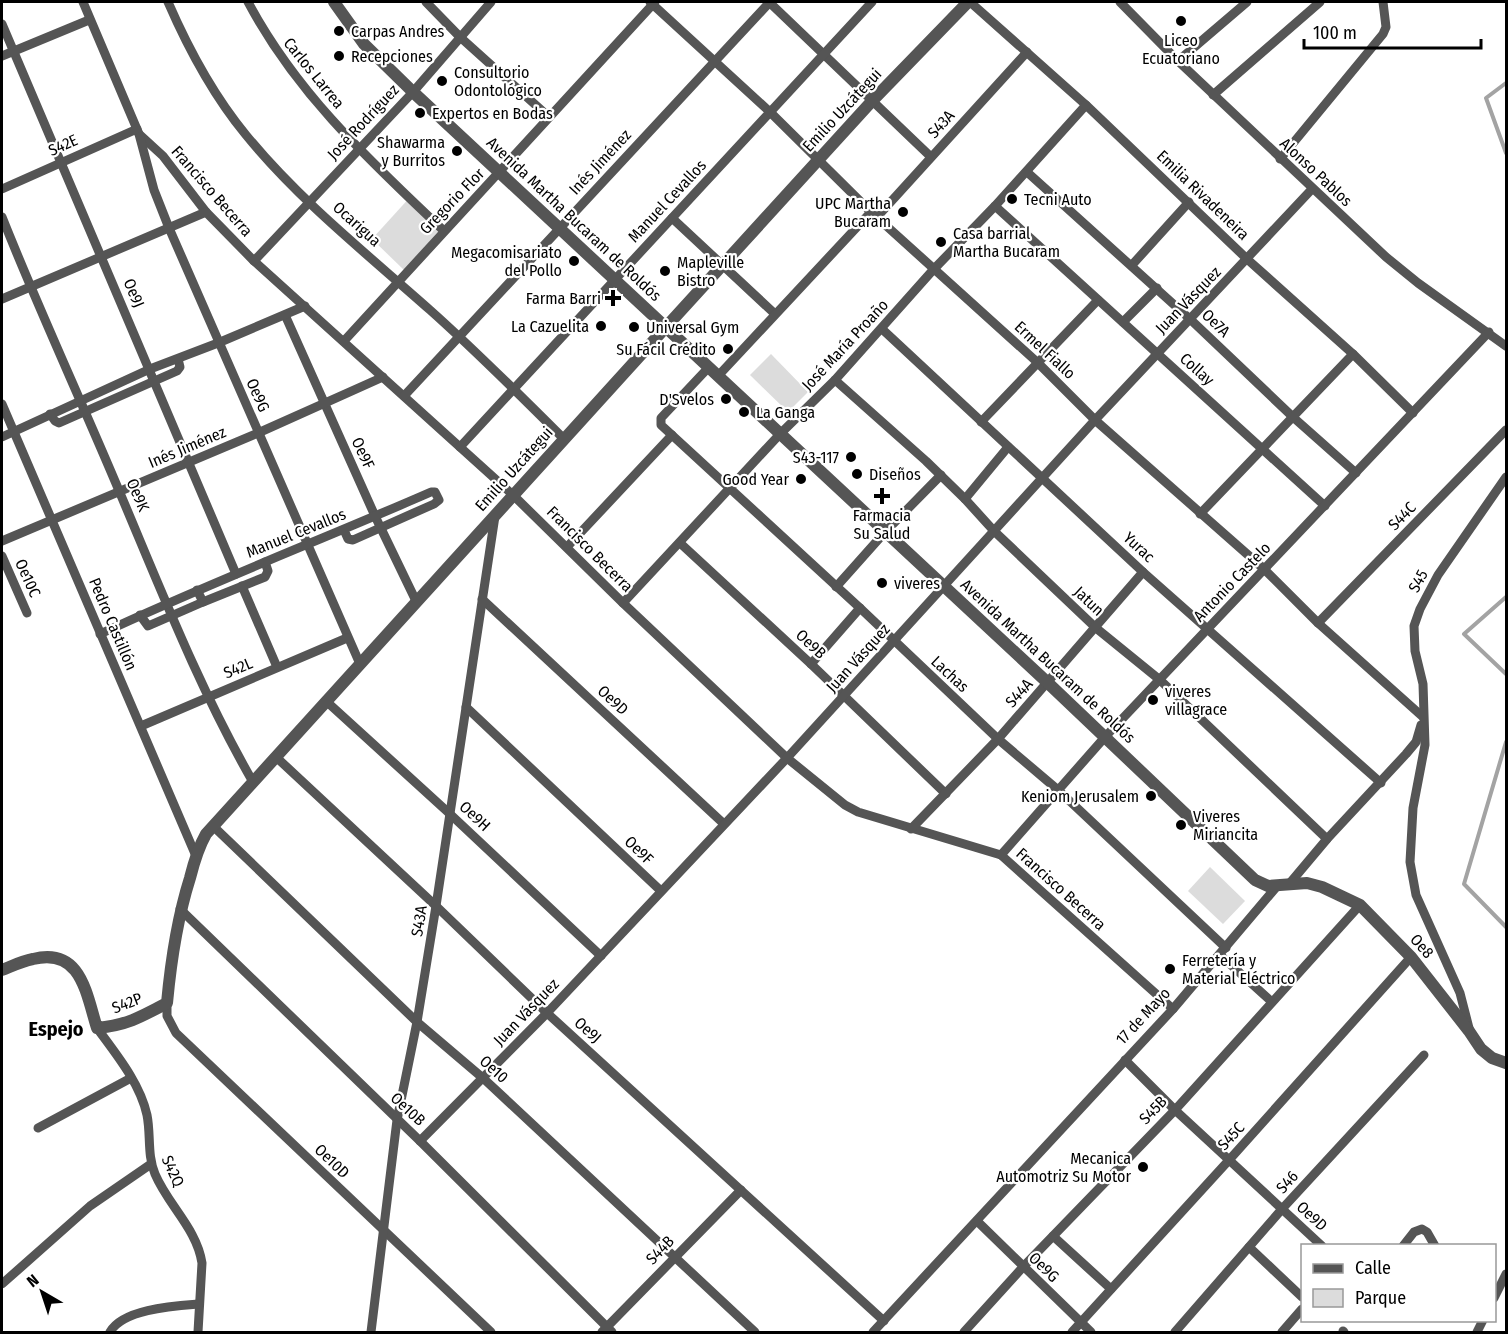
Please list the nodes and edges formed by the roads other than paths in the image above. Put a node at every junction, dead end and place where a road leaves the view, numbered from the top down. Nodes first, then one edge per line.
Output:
1 (83, 2) edge
2 (168, 2) edge
3 (248, 2) edge
4 (334, 2) edge
5 (426, 2) edge
6 (491, 2) edge
7 (652, 2) edge
8 (769, 2) edge
9 (872, 2) edge
10 (969, 2) edge
11 (1120, 2) edge
12 (1247, 2) edge
13 (1320, 2) edge
14 (1383, 2) edge
15 (89, 20) junction
16 (2, 24) edge
17 (460, 37) junction
18 (13, 52) junction
19 (1027, 52) junction
20 (824, 54) junction
21 (2, 56) edge
22 (715, 61) junction
23 (1178, 61) junction
24 (412, 92) junction
25 (1213, 95) junction
26 (872, 101) junction
27 (1086, 105) junction
28 (770, 112) junction
29 (549, 117) junction
30 (138, 132) junction
31 (358, 150) junction
32 (931, 157) junction
33 (1280, 159) junction
34 (818, 161) junction
35 (60, 163) junction
36 (1028, 172) junction
37 (500, 173) junction
38 (2, 189) edge
39 (1312, 189) junction
40 (309, 202) junction
41 (1189, 202) junction
42 (995, 206) junction
43 (206, 212) junction
44 (874, 214) junction
45 (2, 217) edge
46 (672, 218) junction
47 (169, 228) junction
48 (558, 229) junction
49 (444, 231) junction
50 (102, 256) junction
51 (1247, 259) junction
52 (254, 261) junction
53 (723, 264) junction
54 (1132, 265) junction
55 (933, 270) junction
56 (615, 279) junction
57 (398, 281) junction
58 (30, 287) junction
59 (1157, 288) junction
60 (2, 299) edge
61 (1098, 300) junction
62 (305, 306) junction
63 (775, 314) junction
64 (285, 315) junction
65 (1191, 320) junction
66 (1123, 322) junction
67 (666, 327) junction
68 (882, 329) junction
69 (1489, 332) junction
70 (459, 336) junction
71 (344, 341) junction
72 (218, 343) junction
73 (1506, 346) edge
74 (1157, 353) junction
75 (1353, 354) junction
76 (178, 359) junction
77 (1037, 362) junction
78 (150, 369) junction
79 (714, 372) junction
80 (383, 377) junction
81 (835, 380) junction
82 (154, 381) junction
83 (117, 384) junction
84 (514, 389) junction
85 (122, 395) junction
86 (404, 396) junction
87 (80, 399) junction
88 (2, 404) edge
89 (324, 404) junction
90 (85, 411) junction
91 (1413, 412) junction
92 (50, 414) junction
93 (661, 418) joint
94 (1294, 418) junction
95 (1095, 420) junction
96 (981, 422) junction
97 (1506, 430) edge
98 (13, 432) junction
99 (258, 433) junction
100 (780, 434) junction
101 (672, 435) junction
102 (2, 437) edge
103 (564, 439) junction
104 (460, 447) junction
105 (1008, 447) junction
106 (1263, 450) junction
107 (188, 463) junction
108 (1356, 473) junction
109 (941, 476) junction
110 (1506, 477) edge
111 (1042, 478) junction
112 (729, 488) junction
113 (120, 491) junction
114 (513, 495) junction
115 (965, 499) junction
116 (1325, 506) junction
117 (495, 514) junction
118 (1200, 514) junction
119 (375, 516) junction
120 (52, 521) junction
121 (381, 529) junction
122 (344, 530) junction
123 (994, 531) junction
124 (885, 532) junction
125 (2, 541) edge
126 (680, 543) junction
127 (307, 546) junction
128 (567, 547) junction
129 (2, 556) edge
130 (265, 562) junction
131 (1264, 569) junction
132 (1143, 572) junction
133 (236, 574) junction
134 (242, 586) junction
135 (836, 586) junction
136 (944, 587) junction
137 (197, 590) junction
138 (482, 599) junction
139 (416, 601) junction
140 (203, 602) junction
141 (166, 603) junction
142 (623, 603) junction
143 (860, 608) junction
144 (27, 612) dead end
145 (140, 615) junction
146 (172, 615) junction
147 (1318, 623) junction
148 (1096, 628) junction
149 (1208, 629) junction
150 (100, 634) junction
151 (347, 638) junction
152 (893, 641) junction
153 (360, 664) junction
154 (811, 664) junction
155 (277, 667) junction
156 (1160, 680) junction
157 (1048, 683) junction
158 (208, 696) junction
159 (843, 696) junction
160 (326, 701) junction
161 (466, 706) junction
162 (1423, 717) junction
163 (141, 726) junction
164 (1106, 737) junction
165 (998, 739) junction
166 (276, 757) junction
167 (787, 758) junction
168 (253, 782) junction
169 (1381, 783) junction
170 (1058, 790) junction
171 (946, 794) junction
172 (450, 813) junction
173 (724, 824) junction
174 (213, 826) junction
175 (911, 829) junction
176 (1328, 839) junction
177 (1000, 855) junction
178 (196, 856) junction
179 (1284, 884) junction
180 (661, 891) junction
181 (1360, 905) junction
182 (436, 906) junction
183 (180, 909) junction
184 (1223, 951) junction
185 (601, 956) junction
186 (1411, 957) junction
187 (2, 970) edge
188 (1272, 1002) junction
189 (167, 1003) junction
190 (1173, 1009) junction
191 (547, 1013) junction
192 (417, 1022) junction
193 (97, 1028) junction
194 (1469, 1031) junction
195 (1424, 1055) dead end
196 (1125, 1060) junction
197 (1506, 1063) edge
198 (130, 1078) junction
199 (483, 1079) junction
200 (1175, 1110) junction
201 (397, 1120) junction
202 (38, 1128) dead end
203 (420, 1141) junction
204 (1230, 1159) junction
205 (151, 1164) junction
206 (741, 1190) junction
207 (1282, 1209) junction
208 (977, 1221) junction
209 (384, 1231) junction
210 (1053, 1236) junction
211 (1321, 1244) edge
212 (1404, 1244) edge
213 (1434, 1244) edge
214 (1249, 1247) junction
215 (675, 1256) junction
216 (1023, 1267) junction
217 (1506, 1274) edge
218 (2, 1284) edge
219 (1111, 1289) junction
220 (1496, 1294) edge
221 (1301, 1296) edge
222 (199, 1304) junction
223 (1301, 1310) edge
224 (884, 1321) junction
225 (1080, 1323) junction
226 (607, 1331) edge
227 (110, 1332) edge
228 (198, 1332) edge
229 (371, 1332) edge
230 (491, 1332) edge
231 (755, 1332) edge
232 (874, 1332) edge
233 (964, 1332) edge
234 (1072, 1332) edge
235 (1091, 1332) edge
236 (1175, 1332) edge
237 (1282, 1332) edge

1 - 15 street, Francisco Becerra
2 - 40 street, Ocarigua
3 - 31 street, Carlos Larrea
4 - 24 street, Avenida Martha Bucaram de Roldós
5 - 17 street
6 - 17 street, José Rodríguez
7 - 22 street, Ermel Fiallo
7 - 29 street, Gregorio Flor
8 - 20 street
8 - 22 street, Inés Jiménez
9 - 20 street, Manuel Cevallos
10 - 19 street, Emilia Rivadeneira
10 - 26 street, Emilio Uzcátegui
11 - 23 street, Alonso Pablos
12 - 23 street
13 - 25 street
14 - 33 street
15 - 18 street
15 - 30 street, Francisco Becerra
16 - 18 street, Oe9J
17 - 24 street, José Rodríguez
17 - 29 street
18 - 21 street
18 - 35 street, Oe9J
19 - 27 street, Emilia Rivadeneira
19 - 32 street, S43A
20 - 26 street
20 - 28 street, Manuel Cevallos
22 - 28 street, Ermel Fiallo
22 - 48 street, Inés Jiménez
23 - 25 street, Alonso Pablos
24 - 31 street, José Rodríguez
24 - 37 street, Avenida Martha Bucaram de Roldós
25 - 33 street, Alonso Pablos
26 - 32 street
26 - 34 street, Emilio Uzcátegui
27 - 36 street, José María Proaño
27 - 41 street, Emilia Rivadeneira
28 - 34 street, Ermel Fiallo
28 - 46 street, Manuel Cevallos
29 - 37 street, Gregorio Flor
30 - 35 street, S42E
30 - 43 street, Francisco Becerra
30 - 47 street, Oe9G
31 - 40 street, José Rodríguez
31 - 49 street, Carlos Larrea
32 - 44 street, S43A
33 - 39 street, Alonso Pablos
34 - 44 street, Ermel Fiallo
34 - 53 street, Emilio Uzcátegui
35 - 38 street, S42E
35 - 50 street, Oe9J
36 - 42 street, José María Proaño
36 - 54 street, Oe7A
37 - 48 street, Avenida Martha Bucaram de Roldós
37 - 49 street, Gregorio Flor
39 - 51 street, Juan Vásquez
39 - 69 street, Alonso Pablos
40 - 52 street, José Rodríguez
40 - 57 street, Ocarigua
41 - 51 street, Emilia Rivadeneira
41 - 54 street
42 - 55 street, José María Proaño
42 - 61 street, Collay
43 - 47 street
43 - 52 street, Francisco Becerra
44 - 55 street, Ermel Fiallo
44 - 63 street, S43A
45 - 58 street, Oe9K
46 - 53 street
46 - 56 street, Manuel Cevallos
47 - 50 street
47 - 72 street, Oe9G
48 - 56 street, Avenida Martha Bucaram de Roldós
48 - 70 street, Inés Jiménez
49 - 57 street, Gregorio Flor
50 - 58 street
50 - 78 street, Oe9J
51 - 65 street, Juan Vásquez
51 - 75 street, Emilia Rivadeneira
52 - 62 street, Francisco Becerra
53 - 63 street
53 - 67 street, Emilio Uzcátegui
54 - 59 street, Oe7A
55 - 68 street, José María Proaño
55 - 77 street, Ermel Fiallo
56 - 67 street, Avenida Martha Bucaram de Roldós
56 - 84 street, Manuel Cevallos
57 - 70 street, Ocarigua
57 - 71 street, Gregorio Flor
58 - 60 street
58 - 87 street, Oe9K
59 - 65 street, Oe7A
59 - 66 street
61 - 66 street, Collay
61 - 77 street
62 - 64 street
62 - 71 street, Francisco Becerra
63 - 79 street, S43A
64 - 72 street
64 - 89 street, Oe9F
65 - 74 street, Juan Vásquez
65 - 94 street, Oe7A
66 - 74 street, Collay
67 - 79 street, Avenida Martha Bucaram de Roldós
67 - 103 street, Emilio Uzcátegui
68 - 81 street, José María Proaño
68 - 96 street, Yurac
69 - 73 street, Alonso Pablos
69 - 91 street, Antonio Castelo
70 - 84 street, Ocarigua
70 - 86 street, Inés Jiménez
71 - 80 street, Francisco Becerra
72 - 76 street
72 - 99 street, Oe9G
74 - 95 street, Juan Vásquez
74 - 106 street, Collay
75 - 91 street, Emilia Rivadeneira
75 - 94 street
76 - 78 street
76 - 82 street
77 - 95 street, Ermel Fiallo
77 - 96 street
78 - 82 street, Oe9J
78 - 83 street
79 - 93 street, S43A
79 - 100 street, Avenida Martha Bucaram de Roldós
80 - 86 street, Francisco Becerra
80 - 89 street, Inés Jiménez
81 - 100 street, José María Proaño
81 - 109 street, Jatun
82 - 85 street
82 - 107 street, Oe9J
83 - 85 street
83 - 87 street
84 - 103 street, Ocarigua
84 - 104 street, Manuel Cevallos
85 - 90 street
86 - 104 street, Francisco Becerra
87 - 90 street, Oe9K
87 - 92 street
88 - 98 street, Pedro Castillón
89 - 99 street, Inés Jiménez
89 - 119 street, Oe9F
90 - 92 street
90 - 113 street, Oe9K
91 - 108 street, Antonio Castelo
92 - 98 street
93 - 101 street, Lachas
94 - 106 street
94 - 108 street, Oe7A
95 - 111 street, Juan Vásquez
95 - 118 street, Ermel Fiallo
96 - 105 street, Yurac
97 - 147 street, S44C
98 - 102 street
98 - 120 street, Pedro Castillón
99 - 107 street, Inés Jiménez
99 - 127 street, Oe9G
100 - 112 street, José María Proaño
100 - 124 street, Avenida Martha Bucaram de Roldós
101 - 112 street, Lachas
101 - 128 street
103 - 114 street, Emilio Uzcátegui
104 - 114 street, Francisco Becerra
105 - 111 street, Yurac
105 - 115 street
106 - 116 street, Collay
106 - 118 street
107 - 113 street, Inés Jiménez
107 - 133 street, Oe9J
108 - 116 street, Antonio Castelo
109 - 115 street, Jatun
109 - 124 street
110 - 162 street, S45
111 - 123 street, Juan Vásquez
111 - 132 street, Yurac
112 - 126 street, José María Proaño
112 - 135 street, Lachas
113 - 120 street, Inés Jiménez
113 - 141 street, Oe9K
114 - 117 street, Emilio Uzcátegui
114 - 128 street, Francisco Becerra
115 - 123 street, Jatun
116 - 131 street, Antonio Castelo
117 - 138 street, S43A
117 - 139 street, Emilio Uzcátegui
118 - 131 street, Ermel Fiallo
119 - 121 street, Oe9F
119 - 121 street, Manuel Cevallos
119 - 122 street, Manuel Cevallos
120 - 125 street, Inés Jiménez
120 - 150 street, Pedro Castillón
121 - 122 street
121 - 139 street, Oe9F
122 - 127 street, Manuel Cevallos
123 - 136 street, Juan Vásquez
123 - 148 street, Jatun
124 - 135 street
124 - 136 street, Avenida Martha Bucaram de Roldós
126 - 142 street, José María Proaño
126 - 154 street, Oe9B
127 - 130 street, Manuel Cevallos
127 - 151 street, Oe9G
128 - 142 street, Francisco Becerra
129 - 144 street, Oe10C
130 - 133 street, Manuel Cevallos
130 - 134 street
131 - 147 street, Ermel Fiallo
131 - 149 street, Antonio Castelo
132 - 148 street, S44A
132 - 149 street, Yurac
133 - 137 street, Manuel Cevallos
134 - 140 street
134 - 155 street
135 - 143 street, Lachas
136 - 152 street, Juan Vásquez
136 - 157 street, Avenida Martha Bucaram de Roldós
137 - 140 street
137 - 141 street, Manuel Cevallos
138 - 161 street, S43A
138 - 173 street, Oe9D
139 - 153 street, Emilio Uzcátegui
140 - 146 street
141 - 145 street, Manuel Cevallos
141 - 146 street, Oe9K
142 - 167 street, Francisco Becerra
143 - 152 street, Lachas
143 - 154 street
145 - 146 street
145 - 150 street, Manuel Cevallos
146 - 158 street, Oe9K
147 - 162 street, Ermel Fiallo
148 - 156 street, Jatun
148 - 157 street, S44A
149 - 156 street, Antonio Castelo
149 - 169 street, Yurac
150 - 163 street, Pedro Castillón
151 - 153 street, Oe9G
151 - 155 street, S42L
152 - 159 street, Juan Vásquez
152 - 165 street, Lachas
153 - 160 street, Emilio Uzcátegui
154 - 159 street, Oe9B
155 - 158 street, S42L
156 - 164 street, Antonio Castelo
156 - 176 street, Jatun
157 - 164 street, Avenida Martha Bucaram de Roldós
157 - 165 street, S44A
158 - 163 street, S42L
158 - 168 street, Oe9K
159 - 167 street, Juan Vásquez
159 - 171 street, Oe9B
160 - 166 street, Emilio Uzcátegui
160 - 172 street, Oe9H
161 - 172 street, S43A
161 - 180 street, Oe9F
162 - 169 street, 17 de Mayo
162 - 194 street, S45
163 - 178 street, Pedro Castillón
164 - 170 street, Antonio Castelo
164 - 179 street, Avenida Martha Bucaram de Roldós
165 - 170 street, Lachas
165 - 171 street, S44A
166 - 168 street, Emilio Uzcátegui
166 - 182 street, Oe9J
167 - 173 street, Juan Vásquez
167 - 175 street, Francisco Becerra
168 - 174 street, Emilio Uzcátegui
169 - 176 street, 17 de Mayo
170 - 177 street, Antonio Castelo
170 - 184 street, Lachas
171 - 175 street, S44A
172 - 182 street, S43A
172 - 185 street, Oe9H
173 - 180 street, Juan Vásquez
174 - 178 street, Emilio Uzcátegui
174 - 192 street, Oe10
175 - 177 street, Francisco Becerra
176 - 179 street, 17 de Mayo
177 - 190 street, Francisco Becerra
178 - 183 street, Emilio Uzcátegui
179 - 181 street, Oe8
179 - 184 street, 17 de Mayo
180 - 185 street, Juan Vásquez
181 - 186 street, Oe8
181 - 188 street, S45B
182 - 191 street, Oe9J
182 - 192 street, S43A
183 - 189 street, Emilio Uzcátegui
183 - 201 street, Oe10B
184 - 188 street, Lachas
184 - 190 street, 17 de Mayo
185 - 191 street, Juan Vásquez
186 - 194 street, Oe8
186 - 204 street, S45C
187 - 193 street
188 - 200 street, S45B
189 - 193 street, S42P
189 - 209 street, Oe10D
190 - 196 street, 17 de Mayo
191 - 199 street, Juan Vásquez
191 - 206 street, Oe9J
192 - 199 street, Oe10
192 - 201 street, S43A
193 - 198 street, S42Q
194 - 197 street, Oe8
195 - 207 street, S46
196 - 200 street, Oe9D
196 - 208 street, 17 de Mayo
198 - 202 street
198 - 205 street, S42Q
199 - 203 street, Juan Vásquez
199 - 215 street, Oe10
200 - 204 street, Oe9D
200 - 210 street, S45B
201 - 203 street, Oe10B
201 - 209 street, S43A
203 - 226 street, Oe10B
204 - 207 street, Oe9D
204 - 219 street, S45C
205 - 218 street
205 - 222 street, S42Q
206 - 215 street, S44B
206 - 224 street, Oe9J
207 - 211 street, Oe9D
207 - 214 street, S46
208 - 216 street, Oe9G
208 - 224 street, 17 de Mayo
209 - 229 street, S43A
209 - 230 street, Oe10D
210 - 216 street, S45B
210 - 219 street
212 - 213 street
214 - 221 street
214 - 236 street, S46
215 - 226 street, S44B
215 - 231 street, Oe10
216 - 225 street, Oe9G
216 - 233 street, S45B
217 - 220 street
219 - 225 street, S45C
222 - 227 street
222 - 228 street, S42Q
223 - 237 street
224 - 232 street, 17 de Mayo
225 - 234 street, S45C
225 - 235 street, Oe9G

